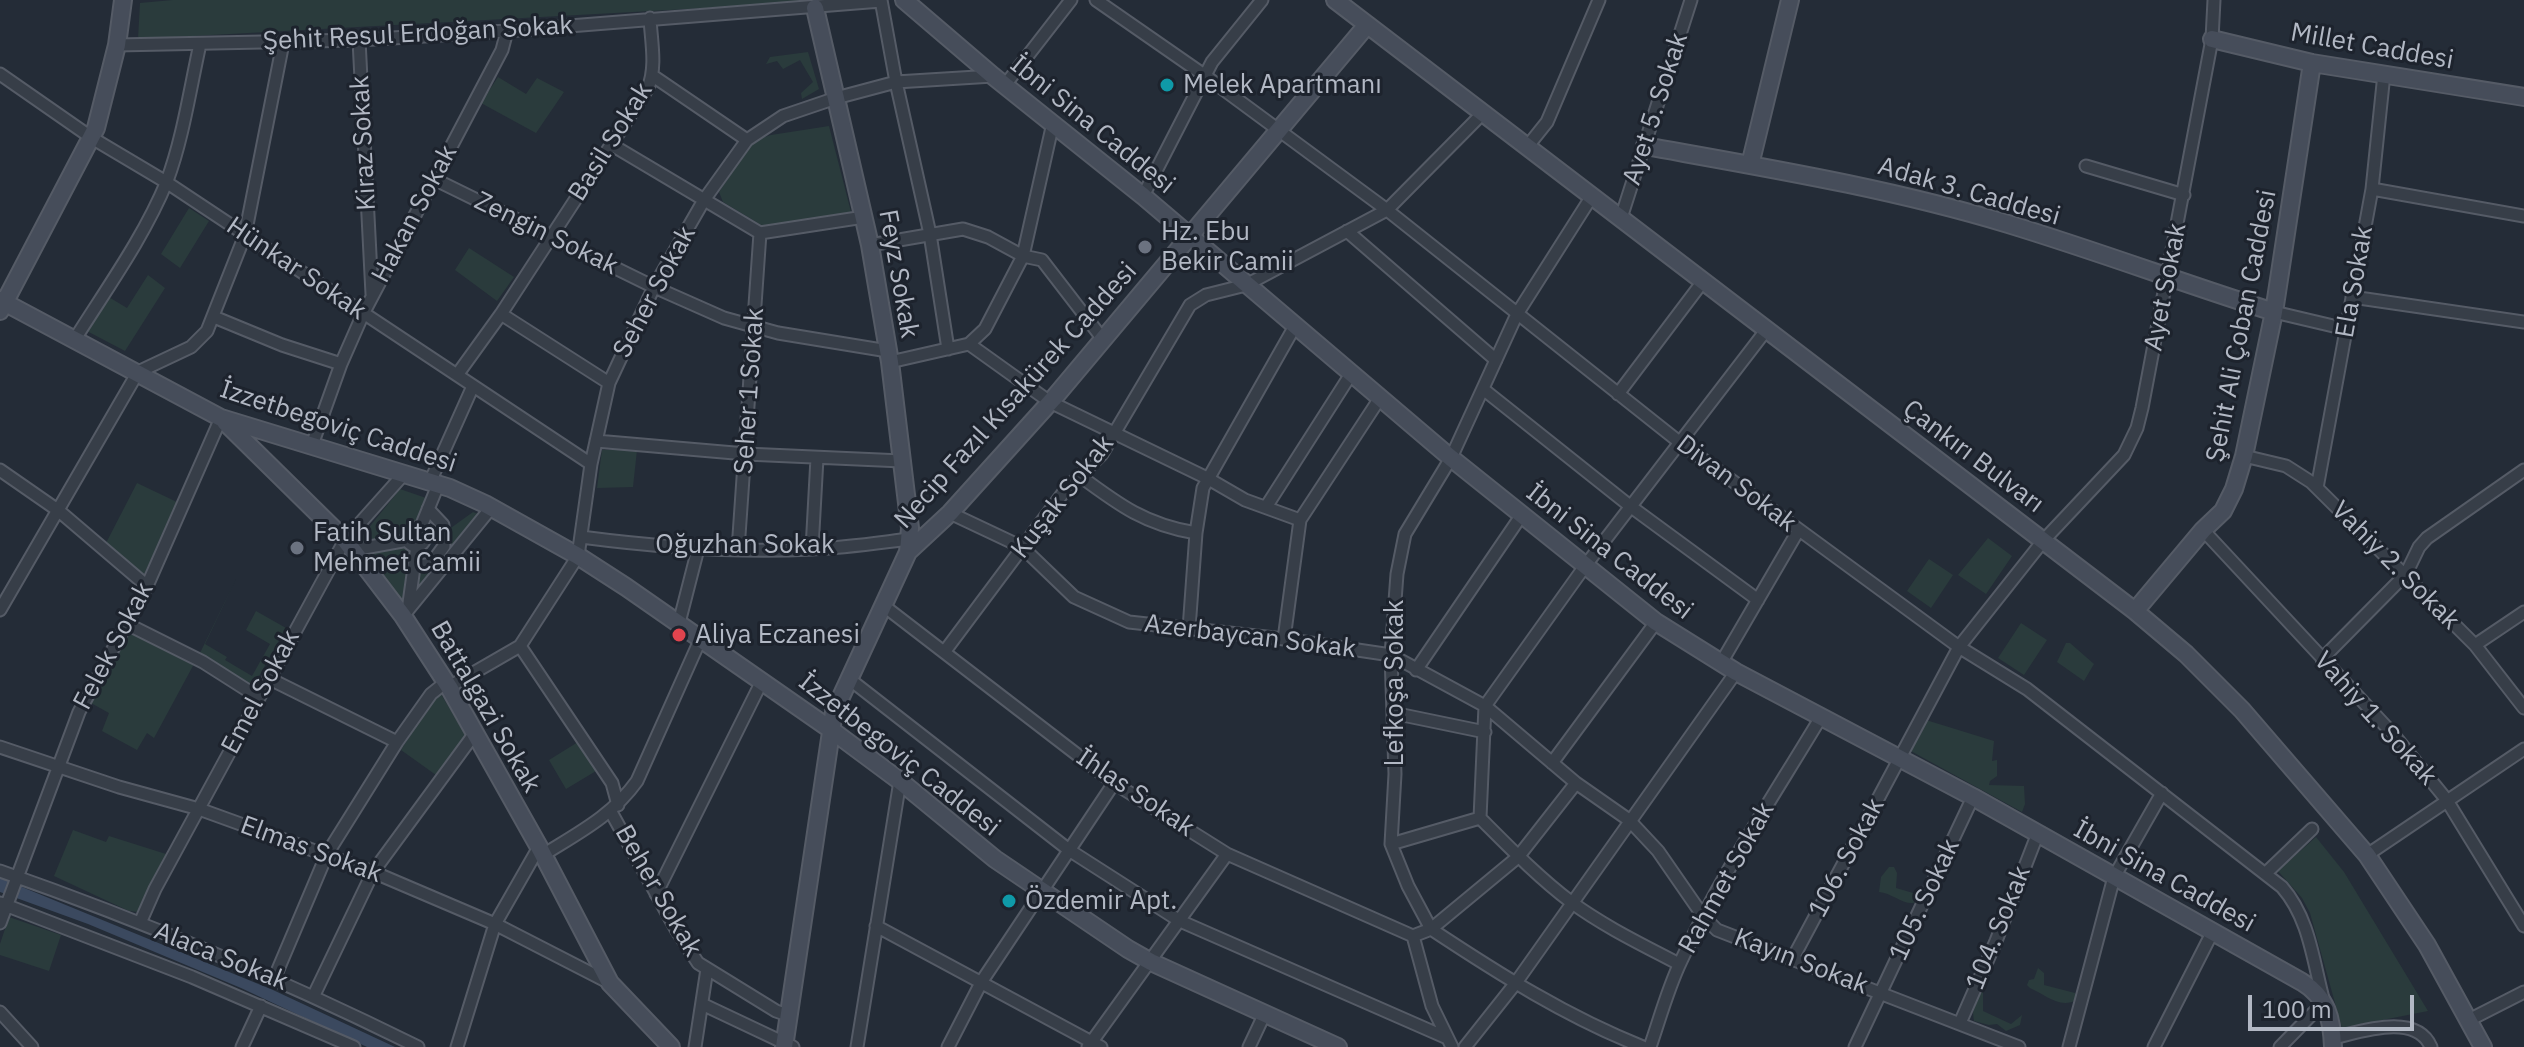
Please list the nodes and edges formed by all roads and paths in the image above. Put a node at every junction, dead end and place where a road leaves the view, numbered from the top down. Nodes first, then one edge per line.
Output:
1 (123, 0) edge
2 (904, 0) edge
3 (1071, 0) edge
4 (1096, 0) edge
5 (1262, 0) edge
6 (1335, 0) edge
7 (1599, 0) edge
8 (1691, 0) edge
9 (1790, 0) edge
10 (2214, 0) edge
11 (881, 1) edge
12 (815, 8) junction
13 (650, 18) junction
14 (1367, 25) junction
15 (507, 31) junction
16 (2212, 39) junction
17 (359, 40) junction
18 (283, 43) junction
19 (200, 44) junction
20 (117, 45) junction
21 (2312, 63) junction
22 (0, 74) edge
23 (2384, 74) junction
24 (1204, 75) junction
25 (653, 76) junction
26 (999, 80) junction
27 (896, 82) junction
28 (2524, 97) edge
29 (836, 98) junction
30 (1482, 114) junction
31 (1053, 123) junction
32 (1280, 132) junction
33 (92, 138) junction
34 (747, 140) junction
35 (612, 145) junction
36 (1645, 146) junction
37 (1527, 147) junction
38 (1750, 165) junction
39 (2086, 166) dead end
40 (434, 179) junction
41 (166, 182) junction
42 (2372, 189) junction
43 (2184, 195) junction
44 (1143, 196) junction
45 (1592, 196) junction
46 (704, 200) junction
47 (1387, 210) junction
48 (2524, 216) edge
49 (864, 217) junction
50 (1621, 218) junction
51 (1347, 231) junction
52 (760, 233) junction
53 (930, 234) junction
54 (245, 235) junction
55 (550, 236) junction
56 (1191, 237) junction
57 (870, 245) junction
58 (1023, 256) junction
59 (2167, 278) junction
60 (1704, 280) junction
61 (1246, 285) junction
62 (654, 287) junction
63 (372, 294) junction
64 (2352, 297) junction
65 (2, 305) edge
66 (2274, 312) junction
67 (363, 314) junction
68 (501, 314) junction
69 (1517, 314) junction
70 (214, 317) junction
71 (2524, 322) edge
72 (1295, 326) junction
73 (754, 327) junction
74 (1767, 329) junction
75 (2346, 329) junction
76 (1102, 338) junction
77 (75, 339) junction
78 (969, 344) junction
79 (948, 349) junction
80 (889, 356) junction
81 (1496, 360) junction
82 (341, 364) junction
83 (138, 372) junction
84 (1351, 374) junction
85 (457, 375) junction
86 (609, 383) junction
87 (473, 386) junction
88 (1483, 389) junction
89 (1618, 394) junction
90 (1380, 398) junction
91 (1050, 402) junction
92 (221, 418) junction
93 (1114, 433) junction
94 (596, 441) junction
95 (1678, 441) junction
96 (312, 445) junction
97 (746, 454) junction
98 (2244, 456) junction
99 (817, 458) junction
100 (1451, 458) junction
101 (902, 461) junction
102 (591, 464) junction
103 (0, 470) edge
104 (2524, 470) edge
105 (403, 475) junction
106 (1080, 476) junction
107 (1207, 478) junction
108 (434, 483) junction
109 (2317, 488) junction
110 (1630, 506) junction
111 (1266, 507) junction
112 (491, 508) junction
113 (428, 509) junction
114 (59, 511) junction
115 (950, 513) junction
116 (1521, 516) junction
117 (1300, 520) junction
118 (2203, 530) junction
119 (1798, 531) junction
120 (1196, 533) junction
121 (581, 537) junction
122 (417, 539) junction
123 (2043, 541) junction
124 (349, 545) junction
125 (909, 545) junction
126 (444, 546) junction
127 (1022, 547) junction
128 (698, 549) junction
129 (812, 549) junction
130 (738, 550) junction
131 (578, 556) junction
132 (1585, 566) junction
133 (414, 567) junction
134 (2406, 574) junction
135 (147, 586) junction
136 (4, 596) edge
137 (1758, 600) junction
138 (884, 606) junction
139 (0, 610) edge
140 (2135, 611) junction
141 (2524, 612) edge
142 (405, 613) junction
143 (1656, 622) junction
144 (679, 623) junction
145 (127, 624) junction
146 (1189, 629) junction
147 (701, 638) junction
148 (1284, 639) junction
149 (2475, 645) junction
150 (520, 646) junction
151 (1959, 647) junction
152 (945, 651) junction
153 (1391, 655) junction
154 (2322, 659) junction
155 (1728, 668) junction
156 (1416, 670) junction
157 (268, 678) junction
158 (848, 678) junction
159 (762, 681) junction
160 (447, 685) junction
161 (258, 697) junction
162 (1485, 706) junction
163 (2524, 708) edge
164 (1393, 713) junction
165 (1821, 717) junction
166 (830, 729) junction
167 (1485, 732) junction
168 (475, 733) junction
169 (397, 742) junction
170 (0, 747) edge
171 (2524, 749) edge
172 (1900, 757) junction
173 (1552, 763) junction
174 (57, 765) junction
175 (900, 781) junction
176 (1114, 783) junction
177 (1576, 783) junction
178 (2162, 793) junction
179 (1973, 797) junction
180 (2446, 799) junction
181 (615, 808) junction
182 (199, 809) junction
183 (1480, 818) junction
184 (1629, 820) junction
185 (2312, 829) dead end
186 (2038, 833) junction
187 (1391, 844) junction
188 (1069, 850) junction
189 (541, 851) junction
190 (327, 854) junction
191 (1227, 854) junction
192 (2367, 855) junction
193 (1518, 857) junction
194 (0, 871) edge
195 (373, 872) junction
196 (2266, 873) junction
197 (2114, 877) junction
198 (18, 878) junction
199 (1043, 892) junction
200 (656, 894) junction
201 (1572, 902) junction
202 (6, 904) edge
203 (1703, 916) junction
204 (1180, 921) junction
205 (0, 923) edge
206 (140, 923) junction
207 (495, 924) junction
208 (876, 926) junction
209 (2524, 926) edge
210 (1431, 929) junction
211 (2213, 931) junction
212 (1413, 936) junction
213 (1793, 958) junction
214 (1151, 962) junction
215 (1679, 964) junction
216 (707, 969) junction
217 (274, 979) junction
218 (982, 981) junction
219 (610, 983) junction
220 (1515, 984) junction
221 (2524, 992) edge
222 (1881, 993) junction
223 (314, 995) junction
224 (2324, 1002) junction
225 (702, 1004) junction
226 (261, 1006) junction
227 (0, 1012) edge
228 (1265, 1013) junction
229 (790, 1016) junction
230 (2469, 1020) junction
231 (1960, 1023) junction
232 (1450, 1043) edge
233 (2333, 1043) edge
234 (788, 1045) edge
235 (1094, 1046) edge
236 (32, 1047) edge
237 (242, 1047) edge
238 (354, 1047) edge
239 (418, 1047) edge
240 (457, 1047) edge
241 (671, 1047) edge
242 (695, 1047) edge
243 (857, 1047) edge
244 (948, 1047) edge
245 (1249, 1047) edge
246 (1338, 1047) edge
247 (1465, 1047) edge
248 (1643, 1047) edge
249 (1650, 1047) edge
250 (1855, 1047) edge
251 (2019, 1047) edge
252 (2069, 1047) edge
253 (2154, 1047) edge
254 (2280, 1047) edge
255 (2431, 1047) edge
256 (2483, 1047) edge

1 - 20 street
2 - 26 street, İbni Sina Caddesi
3 - 26 street
4 - 24 street, Divan Sokak
5 - 24 street
6 - 14 street, Çankırı Bulvarı
7 - 37 street
8 - 36 street, Ayet 5. Sokak
9 - 38 street
10 - 16 street, Ayet Sokak
11 - 12 street, Şehit Resul Erdoğan Sokak
11 - 27 street
12 - 13 street, Şehit Resul Erdoğan Sokak
12 - 29 street, Feyz Sokak
13 - 15 street, Şehit Resul Erdoğan Sokak
13 - 25 street, Basil Sokak
14 - 30 street, Çankırı Bulvarı
14 - 32 street, Necip Fazıl Kısakürek Caddesi
15 - 17 street, Şehit Resul Erdoğan Sokak
15 - 40 street, Hakan Sokak
16 - 21 street, Millet Caddesi
16 - 43 street, Ayet Sokak
17 - 18 street, Şehit Resul Erdoğan Sokak
17 - 63 street, Kiraz Sokak
18 - 19 street, Şehit Resul Erdoğan Sokak
18 - 54 street
19 - 20 street, Şehit Resul Erdoğan Sokak
19 - 41 street
20 - 33 street
21 - 23 street, Millet Caddesi
21 - 66 street, Şehit Ali Çoban Caddesi
22 - 33 street, Hünkar Sokak
23 - 28 street, Millet Caddesi
23 - 42 street, Ela Sokak
24 - 32 street, Divan Sokak
24 - 44 street
25 - 34 street
25 - 35 street, Basil Sokak
26 - 27 street, Seher Sokak
26 - 31 street, İbni Sina Caddesi
27 - 29 street, Seher Sokak
27 - 53 street
29 - 34 street, Seher Sokak
29 - 49 street, Feyz Sokak
30 - 37 street, Çankırı Bulvarı
30 - 47 street, Kuşak Sokak
31 - 44 street, İbni Sina Caddesi
31 - 58 street
32 - 47 street, Divan Sokak
32 - 56 street, Necip Fazıl Kısakürek Caddesi
33 - 41 street, Hünkar Sokak
33 - 65 street
34 - 46 street, Seher Sokak
35 - 46 street
35 - 55 street, Basil Sokak
36 - 38 street, Adak 3. Caddesi
36 - 50 street, Ayet 5. Sokak
37 - 45 street, Çankırı Bulvarı
38 - 59 street, Adak 3. Caddesi
39 - 43 street
40 - 55 street, Zengin Sokak
40 - 63 street, Hakan Sokak
41 - 54 street, Hünkar Sokak
41 - 77 street
42 - 48 street
42 - 64 street, Ela Sokak
43 - 59 street, Ayet Sokak
44 - 56 street, İbni Sina Caddesi
45 - 50 street, Çankırı Bulvarı
45 - 69 street, Lefkoşa Sokak
46 - 52 street
46 - 62 street, Seher Sokak
47 - 51 street, Kuşak Sokak
47 - 69 street, Divan Sokak
49 - 52 street
49 - 57 street, Feyz Sokak
50 - 60 street, Çankırı Bulvarı
51 - 61 street, Kuşak Sokak
51 - 81 street
52 - 73 street, Seher 1 Sokak
53 - 57 street
53 - 58 street
53 - 79 street
54 - 67 street, Hünkar Sokak
54 - 70 street
55 - 62 street, Zengin Sokak
55 - 68 street, Basil Sokak
56 - 61 street, İbni Sina Caddesi
56 - 76 street, Necip Fazıl Kısakürek Caddesi
57 - 80 street, Feyz Sokak
58 - 76 street
58 - 78 street
59 - 66 street, Adak 3. Caddesi
59 - 123 street, Ayet Sokak
60 - 74 street, Çankırı Bulvarı
60 - 89 street
61 - 72 street, İbni Sina Caddesi
61 - 93 street, Kuşak Sokak
62 - 73 street, Zengin Sokak
62 - 86 street, Seher Sokak
63 - 67 street, Hakan Sokak
64 - 71 street
64 - 75 street, Ela Sokak
65 - 77 street, İzzetbegoviç Caddesi
66 - 75 street
66 - 98 street, Şehit Ali Çoban Caddesi
67 - 82 street, Hakan Sokak
67 - 85 street, Hünkar Sokak
68 - 85 street, Basil Sokak
68 - 86 street
69 - 81 street, Lefkoşa Sokak
69 - 89 street, Divan Sokak
70 - 82 street
70 - 83 street
72 - 84 street, İbni Sina Caddesi
72 - 107 street
73 - 80 street, Zengin Sokak
73 - 97 street, Seher 1 Sokak
74 - 95 street
74 - 123 street, Çankırı Bulvarı
75 - 109 street, Ela Sokak
76 - 91 street, Necip Fazıl Kısakürek Caddesi
77 - 83 street, İzzetbegoviç Caddesi
78 - 79 street
78 - 91 street
79 - 80 street
80 - 101 street, Feyz Sokak
81 - 88 street, Lefkoşa Sokak
82 - 96 street, Hakan Sokak
83 - 92 street, İzzetbegoviç Caddesi
83 - 114 street
84 - 90 street, İbni Sina Caddesi
84 - 111 street
85 - 87 street, Hünkar Sokak
86 - 94 street, Seher Sokak
87 - 102 street, Hünkar Sokak
87 - 108 street
88 - 100 street, Lefkoşa Sokak
88 - 110 street
89 - 95 street, Divan Sokak
90 - 100 street, İbni Sina Caddesi
90 - 117 street
91 - 93 street
91 - 115 street, Necip Fazıl Kısakürek Caddesi
92 - 96 street, İzzetbegoviç Caddesi
92 - 124 street, Battalgazi Sokak
92 - 135 street, Felek Sokak
93 - 106 street, Kuşak Sokak
93 - 107 street
94 - 97 street
94 - 102 street, Seher Sokak
95 - 110 street
95 - 119 street, Divan Sokak
96 - 105 street, İzzetbegoviç Caddesi
97 - 99 street
97 - 130 street, Seher 1 Sokak
98 - 109 street, Vahiy 2. Sokak
98 - 118 street, Şehit Ali Çoban Caddesi
99 - 101 street
99 - 129 street
100 - 116 street, İbni Sina Caddesi
100 - 153 street, Lefkoşa Sokak
101 - 125 street, Feyz Sokak
102 - 121 street, Seher Sokak
103 - 114 street
104 - 134 street
105 - 108 street, İzzetbegoviç Caddesi
105 - 124 street, Emel Sokak
106 - 120 street
106 - 127 street, Kuşak Sokak
107 - 111 street
107 - 120 street
108 - 112 street, İzzetbegoviç Caddesi
108 - 113 street
109 - 134 street, Vahiy 2. Sokak
110 - 132 street
110 - 137 street
111 - 117 street
112 - 131 street, İzzetbegoviç Caddesi
112 - 142 street
113 - 122 street
113 - 126 street
114 - 135 street
114 - 136 street
115 - 125 street, Necip Fazıl Kısakürek Caddesi
115 - 127 street, Azerbaycan Sokak
116 - 132 street, İbni Sina Caddesi
116 - 156 street
117 - 148 street
118 - 140 street, Şehit Ali Çoban Caddesi
118 - 154 street, Vahiy 1. Sokak
119 - 137 street
119 - 151 street, Divan Sokak
120 - 146 street
121 - 128 street, Oğuzhan Sokak
121 - 131 street, Seher Sokak
122 - 124 street
122 - 126 street
122 - 133 street
123 - 140 street, Çankırı Bulvarı
123 - 151 street, Ayet Sokak
124 - 142 street, Battalgazi Sokak
124 - 157 street, Emel Sokak
125 - 129 street, Oğuzhan Sokak
125 - 138 street, Necip Fazıl Kısakürek Caddesi
126 - 133 street
127 - 146 street, Azerbaycan Sokak
127 - 152 street, Kuşak Sokak
128 - 130 street, Oğuzhan Sokak
128 - 144 street
129 - 130 street, Oğuzhan Sokak
131 - 144 street, İzzetbegoviç Caddesi
131 - 150 street
132 - 143 street, İbni Sina Caddesi
132 - 162 street
133 - 142 street
134 - 149 street, Vahiy 2. Sokak
134 - 154 street
135 - 145 street, Felek Sokak
136 - 139 street
137 - 155 street
138 - 152 street, İhlas Sokak
138 - 158 street, Necip Fazıl Kısakürek Caddesi
140 - 192 street, Çankırı Bulvarı
141 - 149 street
142 - 160 street, Battalgazi Sokak
143 - 155 street, İbni Sina Caddesi
143 - 173 street
144 - 147 street, İzzetbegoviç Caddesi
145 - 161 street
145 - 174 street, Felek Sokak
146 - 148 street, Azerbaycan Sokak
147 - 159 street, İzzetbegoviç Caddesi
147 - 181 street
148 - 153 street, Azerbaycan Sokak
149 - 163 street, Vahiy 2. Sokak
150 - 160 street
150 - 181 street, Beher Sokak
151 - 172 street, 106. Sokak
151 - 178 street, Divan Sokak
152 - 176 street, İhlas Sokak
153 - 156 street, Kayın Sokak
153 - 164 street, Lefkoşa Sokak
154 - 180 street, Vahiy 1. Sokak
155 - 165 street, İbni Sina Caddesi
155 - 184 street
156 - 162 street, Kayın Sokak
157 - 161 street, Emel Sokak
157 - 169 street
158 - 166 street, Necip Fazıl Kısakürek Caddesi
158 - 188 street
159 - 166 street, İzzetbegoviç Caddesi
159 - 200 street
160 - 168 street, Battalgazi Sokak
160 - 169 street
161 - 182 street, Emel Sokak
162 - 167 street
162 - 173 street, Kayın Sokak
164 - 167 street
164 - 187 street, Lefkoşa Sokak
165 - 172 street, İbni Sina Caddesi
165 - 203 street, Rahmet Sokak
166 - 175 street, İzzetbegoviç Caddesi
166 - 229 street, Necip Fazıl Kısakürek Caddesi
167 - 183 street
168 - 189 street, Battalgazi Sokak
168 - 195 street
169 - 190 street
170 - 174 street, Elmas Sokak
171 - 180 street
172 - 179 street, İbni Sina Caddesi
172 - 213 street, 106. Sokak
173 - 177 street, Kayın Sokak
174 - 182 street, Elmas Sokak
174 - 198 street, Felek Sokak
175 - 199 street, İzzetbegoviç Caddesi
175 - 208 street
176 - 188 street
176 - 191 street, İhlas Sokak
177 - 184 street, Kayın Sokak
177 - 193 street
178 - 196 street, Divan Sokak
178 - 197 street
179 - 186 street, İbni Sina Caddesi
179 - 222 street, 105. Sokak
180 - 192 street
180 - 209 street, Vahiy 1. Sokak
181 - 189 street
181 - 200 street, Beher Sokak
182 - 190 street, Elmas Sokak
182 - 206 street, Emel Sokak
183 - 187 street
183 - 193 street
184 - 201 street
184 - 203 street, Kayın Sokak
185 - 196 street
186 - 197 street, İbni Sina Caddesi
186 - 231 street, 104. Sokak
187 - 210 street, Lefkoşa Sokak
188 - 199 street
188 - 204 street
189 - 207 street
189 - 219 street, Battalgazi Sokak
190 - 195 street, Elmas Sokak
190 - 217 street
191 - 204 street
191 - 212 street, İhlas Sokak
192 - 230 street, Çankırı Bulvarı
193 - 201 street
193 - 210 street
194 - 198 street, Alaca Sokak
195 - 207 street, Elmas Sokak
195 - 223 street
196 - 224 street, Divan Sokak
197 - 211 street, İbni Sina Caddesi
197 - 252 street
198 - 202 street, Felek Sokak
198 - 206 street, Alaca Sokak
199 - 214 street, İzzetbegoviç Caddesi
199 - 218 street
200 - 216 street, Beher Sokak
201 - 215 street
201 - 220 street
202 - 205 street
202 - 226 street
203 - 213 street, Kayın Sokak
203 - 215 street, Rahmet Sokak
204 - 214 street
204 - 232 street
206 - 217 street, Alaca Sokak
207 - 219 street, Elmas Sokak
207 - 240 street
208 - 218 street
208 - 243 street
210 - 212 street
210 - 220 street
211 - 224 street, İbni Sina Caddesi
211 - 253 street
212 - 232 street
213 - 222 street, Kayın Sokak
214 - 228 street, İzzetbegoviç Caddesi
214 - 235 street
215 - 249 street, Rahmet Sokak
216 - 225 street
216 - 229 street, Beher Sokak
217 - 223 street, Alaca Sokak
218 - 235 street
218 - 244 street
219 - 241 street, Battalgazi Sokak
220 - 247 street
220 - 248 street
221 - 230 street
222 - 231 street, Kayın Sokak
222 - 250 street, 105. Sokak
223 - 239 street, Alaca Sokak
224 - 233 street
224 - 254 street
225 - 234 street
225 - 242 street
226 - 237 street
226 - 238 street
227 - 236 street
228 - 245 street
228 - 246 street, İzzetbegoviç Caddesi
229 - 234 street, Necip Fazıl Kısakürek Caddesi
230 - 256 street, Çankırı Bulvarı
231 - 251 street, Kayın Sokak
233 - 255 street

